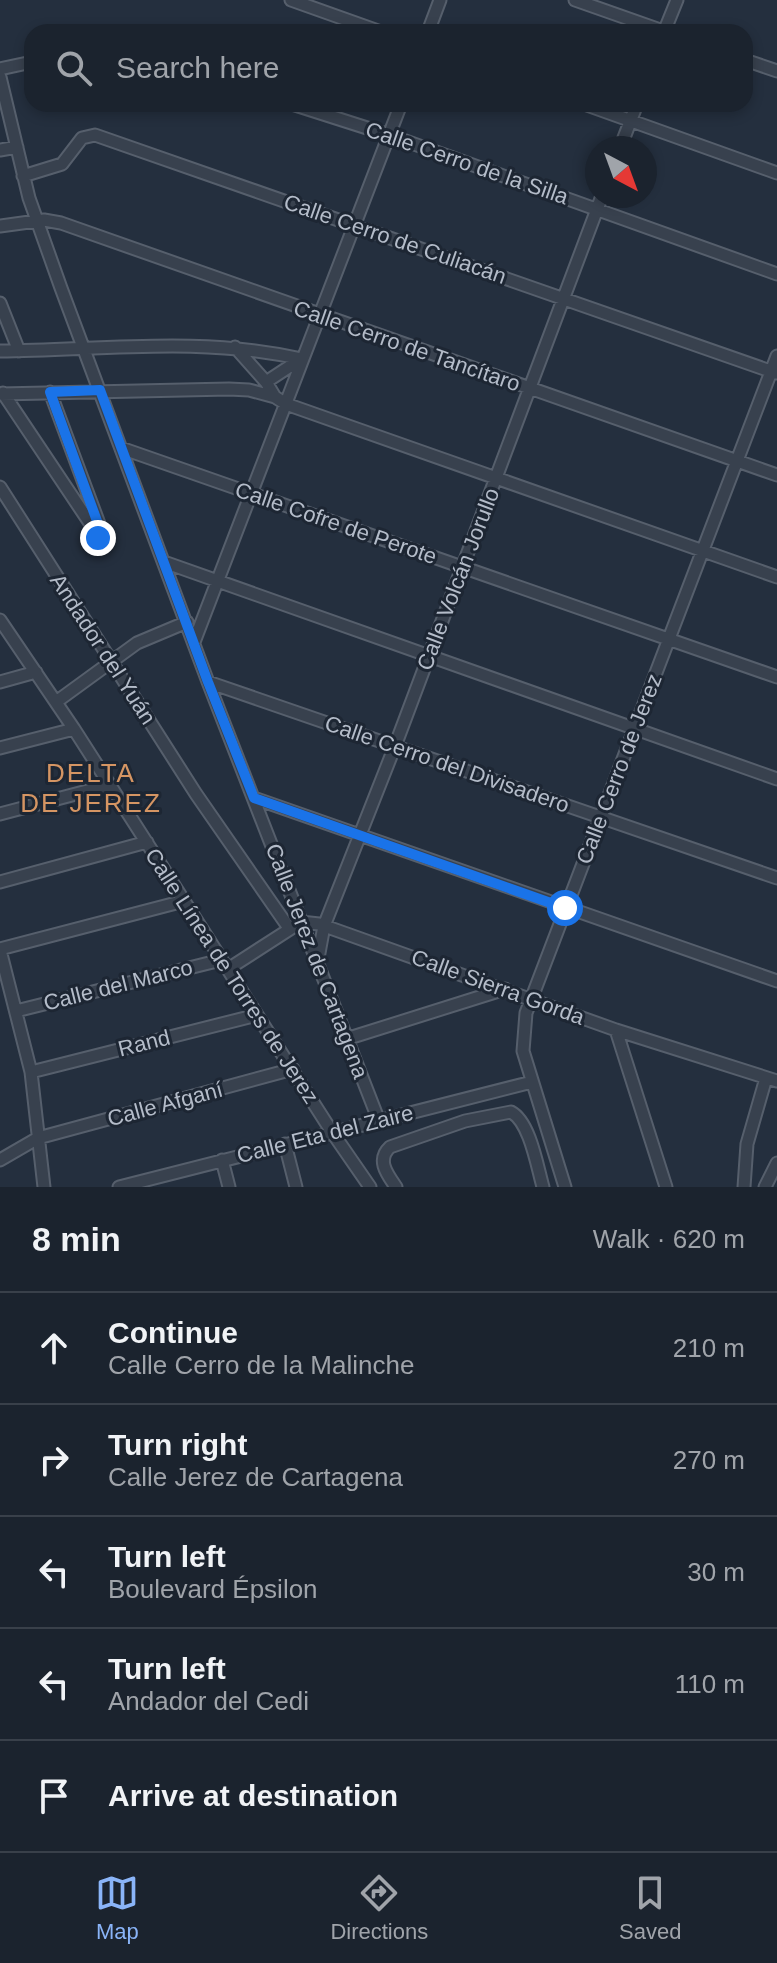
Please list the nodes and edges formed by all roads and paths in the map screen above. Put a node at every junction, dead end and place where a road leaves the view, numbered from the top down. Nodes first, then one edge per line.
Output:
1 (291, 0) edge
2 (440, 0) edge
3 (575, 0) edge
4 (677, 0) edge
5 (358, 24) edge
6 (431, 24) edge
7 (642, 24) edge
8 (668, 24) edge
9 (753, 63) edge
10 (24, 64) edge
11 (0, 69) edge
12 (777, 71) edge
13 (0, 77) edge
14 (317, 112) edge
15 (398, 112) edge
16 (608, 112) edge
17 (634, 112) edge
18 (631, 120) junction
19 (389, 135) junction
20 (625, 136) edge
21 (17, 147) junction
22 (0, 150) edge
23 (777, 173) edge
24 (23, 176) junction
25 (597, 209) junction
26 (37, 221) junction
27 (357, 225) junction
28 (0, 226) edge
29 (777, 274) edge
30 (563, 298) junction
31 (0, 303) edge
32 (321, 316) junction
33 (85, 347) junction
34 (234, 347) junction
35 (0, 351) edge
36 (19, 351) junction
37 (777, 356) edge
38 (302, 359) junction
39 (774, 372) edge
40 (266, 382) junction
41 (528, 389) junction
42 (100, 390) junction
43 (50, 392) junction
44 (1, 394) edge
45 (275, 397) junction
46 (286, 404) junction
47 (121, 448) junction
48 (736, 459) junction
49 (777, 475) edge
50 (495, 479) junction
51 (0, 487) edge
52 (252, 493) junction
53 (702, 550) junction
54 (164, 562) junction
55 (461, 566) junction
56 (777, 577) edge
57 (216, 580) junction
58 (0, 620) edge
59 (187, 622) junction
60 (669, 639) junction
61 (194, 642) junction
62 (429, 655) junction
63 (112, 660) junction
64 (36, 672) junction
65 (777, 677) edge
66 (0, 682) edge
67 (208, 682) junction
68 (56, 702) junction
69 (635, 728) junction
70 (74, 729) junction
71 (395, 746) junction
72 (0, 748) edge
73 (777, 779) edge
74 (110, 785) junction
75 (254, 798) junction
76 (0, 814) edge
77 (599, 817) junction
78 (358, 835) junction
79 (147, 842) junction
80 (777, 878) edge
81 (0, 882) edge
82 (184, 901) junction
83 (565, 908) junction
84 (301, 922) junction
85 (324, 926) junction
86 (289, 928) junction
87 (0, 949) edge
88 (224, 964) junction
89 (317, 964) junction
90 (777, 981) edge
91 (505, 989) junction
92 (531, 998) junction
93 (16, 1011) junction
94 (257, 1015) junction
95 (616, 1030) junction
96 (346, 1039) junction
97 (293, 1069) junction
98 (31, 1072) junction
99 (772, 1080) edge
100 (532, 1082) junction
101 (379, 1121) junction
102 (332, 1132) junction
103 (38, 1138) junction
104 (285, 1144) junction
105 (0, 1160) edge
106 (222, 1160) junction
107 (777, 1163) edge
108 (357, 1168) junction
109 (162, 1181) edge
110 (44, 1187) edge
111 (119, 1187) edge
112 (229, 1187) edge
113 (296, 1187) edge
114 (362, 1187) edge
115 (370, 1187) edge
116 (396, 1187) edge
117 (543, 1187) edge
118 (565, 1187) edge
119 (666, 1187) edge
120 (744, 1187) edge
121 (765, 1187) edge

1 - 5 street
2 - 6 street
3 - 7 street
4 - 8 street
9 - 12 street
10 - 11 street
13 - 21 street, Calle Jerez de Cartagena
14 - 19 street, Calle Cerro de la Silla
15 - 19 street
16 - 18 street
17 - 18 street
18 - 20 street
18 - 23 street
19 - 25 street, Calle Cerro de la Silla
19 - 27 street
21 - 22 street
21 - 24 street, Calle Jerez de Cartagena
24 - 26 street, Calle Jerez de Cartagena
24 - 27 street, Calle Cerro de Culiacán
25 - 29 street, Calle Cerro de la Silla
25 - 30 street, Calle Volcán Jorullo
26 - 28 street, Calle Cerro de Tancítaro
26 - 32 street, Calle Cerro de Tancítaro
26 - 33 street, Calle Jerez de Cartagena
27 - 30 street, Calle Cerro de Culiacán
27 - 32 street
30 - 39 street, Calle Cerro de Culiacán
30 - 41 street, Calle Volcán Jorullo
31 - 36 street
32 - 38 street
32 - 41 street, Calle Cerro de Tancítaro
33 - 34 street
33 - 36 street
33 - 42 street, Calle Jerez de Cartagena
34 - 38 street
34 - 40 street
35 - 36 street
37 - 39 street, Calle Cerro de Jerez
38 - 40 street
38 - 46 street
39 - 48 street, Calle Cerro de Jerez
40 - 45 street
41 - 48 street, Calle Cerro de Tancítaro
41 - 50 street, Calle Volcán Jorullo
42 - 43 street
42 - 45 street
42 - 47 street, Calle Jerez de Cartagena
43 - 44 street
43 - 44 street
45 - 46 street
46 - 50 street
46 - 52 street
47 - 52 street, Calle Cofre de Perote
47 - 54 street, Calle Jerez de Cartagena
48 - 49 street, Calle Cerro de Tancítaro
48 - 53 street, Calle Cerro de Jerez
50 - 53 street
50 - 55 street, Calle Volcán Jorullo
51 - 63 street, Andador del Yuán
52 - 55 street, Calle Cofre de Perote
52 - 57 street
53 - 56 street
53 - 60 street, Calle Cerro de Jerez
54 - 57 street
54 - 59 street, Calle Jerez de Cartagena
55 - 60 street, Calle Cofre de Perote
55 - 62 street, Calle Volcán Jorullo
57 - 61 street
57 - 62 street
58 - 64 street, Calle Línea de Torres de Jerez
59 - 61 street, Calle Jerez de Cartagena
59 - 63 street
60 - 65 street, Calle Cofre de Perote
60 - 69 street, Calle Cerro de Jerez
61 - 67 street, Calle Jerez de Cartagena
62 - 69 street
62 - 71 street, Calle Volcán Jorullo
63 - 68 street
63 - 86 street, Andador del Yuán
64 - 66 street
64 - 68 street, Calle Línea de Torres de Jerez
67 - 71 street, Calle Cerro del Divisadero
67 - 75 street, Calle Jerez de Cartagena
68 - 70 street, Calle Línea de Torres de Jerez
69 - 73 street
69 - 77 street, Calle Cerro de Jerez
70 - 72 street
70 - 74 street, Calle Línea de Torres de Jerez
71 - 77 street, Calle Cerro del Divisadero
71 - 78 street, Calle Volcán Jorullo
74 - 76 street
74 - 79 street, Calle Línea de Torres de Jerez
75 - 78 street
75 - 84 street, Calle Jerez de Cartagena
77 - 80 street, Calle Cerro del Divisadero
77 - 83 street, Calle Cerro de Jerez
78 - 83 street
78 - 85 street, Calle Volcán Jorullo
79 - 81 street
79 - 82 street, Calle Línea de Torres de Jerez
82 - 87 street
82 - 88 street, Calle Línea de Torres de Jerez
83 - 90 street
83 - 92 street, Calle Cerro de Jerez
84 - 85 street, Calle Sierra Gorda
84 - 86 street
84 - 89 street, Calle Jerez de Cartagena
85 - 89 street, Calle Volcán Jorullo
85 - 91 street, Calle Sierra Gorda
86 - 88 street
87 - 93 street
88 - 93 street, Calle del Marco
88 - 94 street, Calle Línea de Torres de Jerez
89 - 96 street, Calle Jerez de Cartagena
91 - 92 street, Calle Sierra Gorda
91 - 96 street
92 - 95 street, Calle Sierra Gorda
92 - 100 street, Calle Cerro de Jerez
93 - 98 street
94 - 97 street, Calle Línea de Torres de Jerez
94 - 98 street, Rand
95 - 99 street, Calle Sierra Gorda
95 - 119 street
96 - 101 street, Calle Jerez de Cartagena
97 - 102 street, Calle Línea de Torres de Jerez
97 - 103 street, Calle Afganí
98 - 103 street
99 - 120 street
100 - 101 street, Calle Eta del Zaire
100 - 118 street, Calle Cerro de Jerez
101 - 102 street, Calle Eta del Zaire
102 - 104 street, Calle Eta del Zaire
102 - 108 street, Calle Línea de Torres de Jerez
103 - 105 street, Calle Afganí
103 - 110 street
104 - 106 street, Calle Eta del Zaire
104 - 113 street
106 - 109 street, Calle Eta del Zaire
106 - 112 street
107 - 121 street
108 - 114 street
108 - 115 street, Calle Línea de Torres de Jerez
109 - 111 street, Calle Eta del Zaire
116 - 117 street

